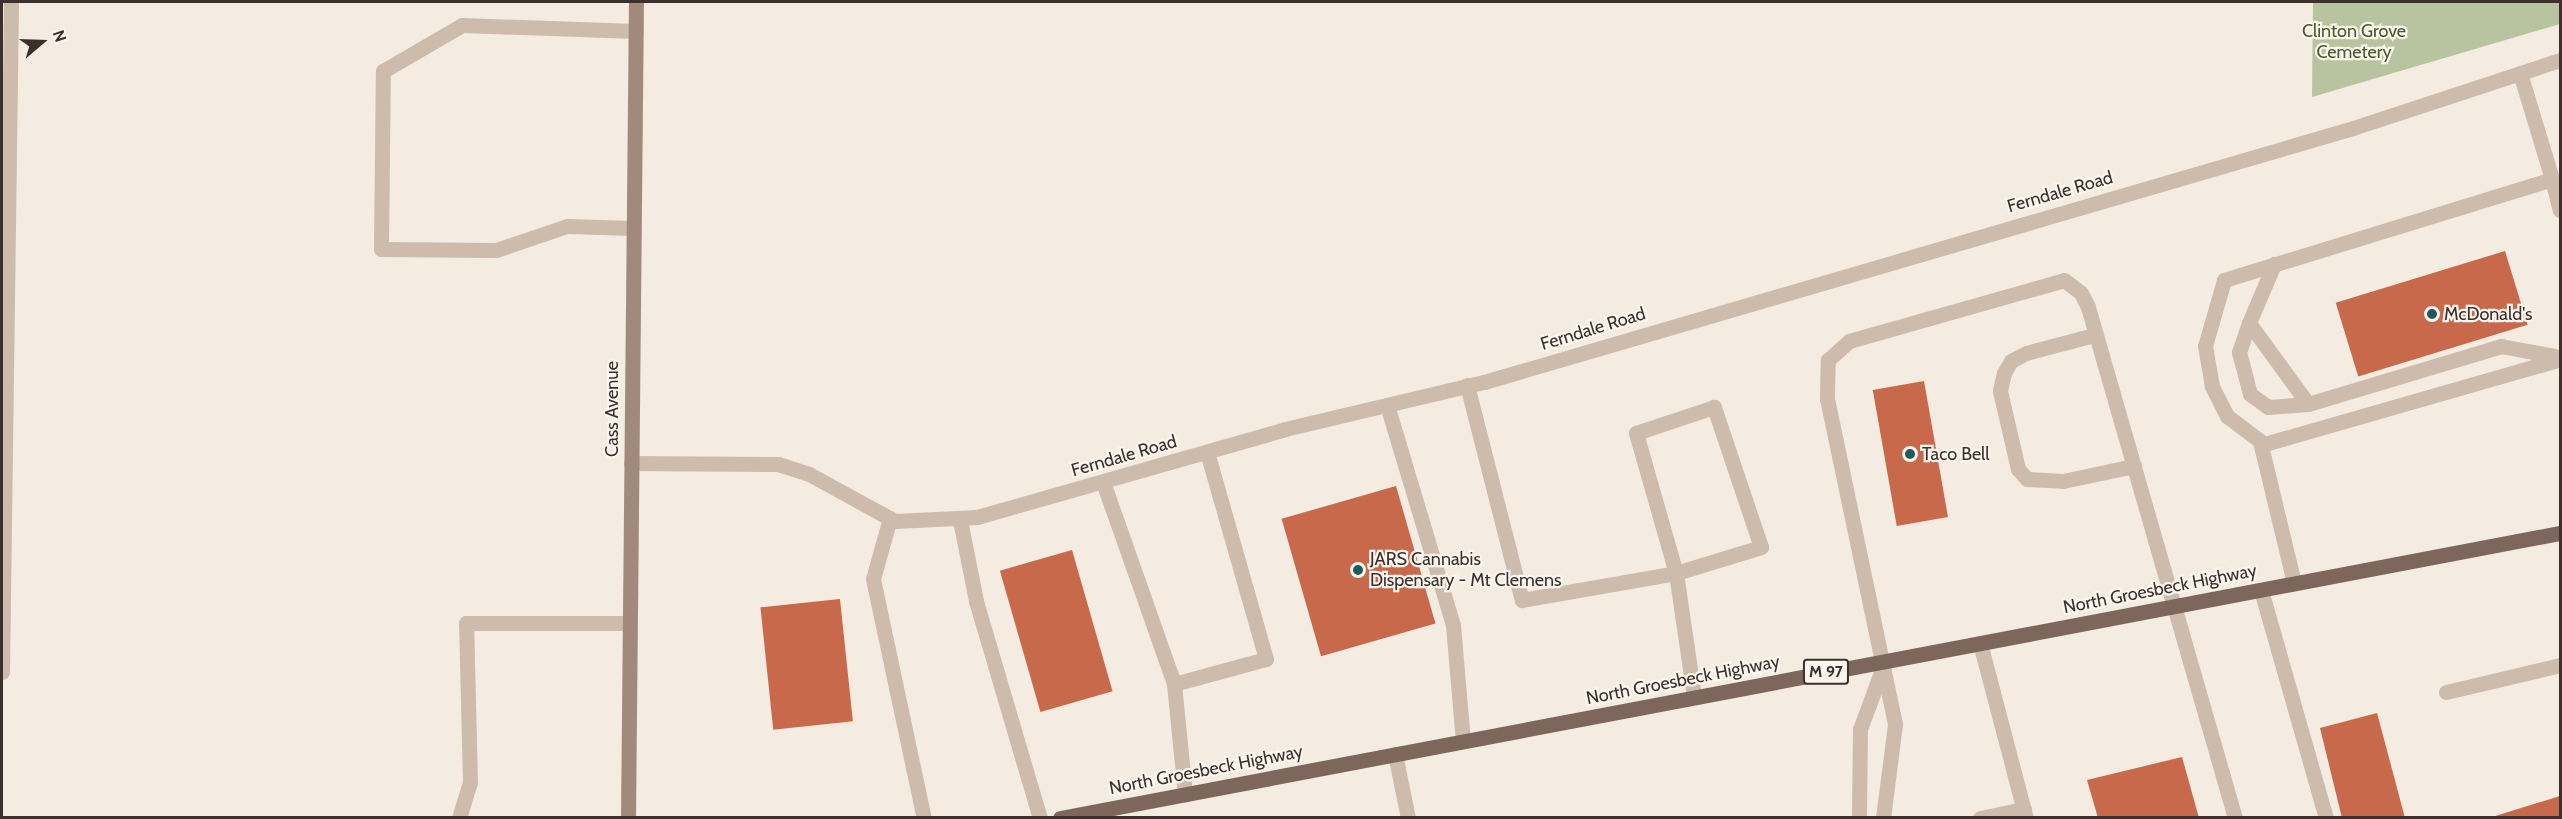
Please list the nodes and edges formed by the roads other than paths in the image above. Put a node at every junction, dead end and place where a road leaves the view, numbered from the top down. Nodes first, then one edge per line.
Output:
1 (11, 2) edge
2 (636, 2) edge
3 (636, 31) junction
4 (2560, 60) edge
5 (2520, 73) junction
6 (2552, 179) junction
7 (2560, 210) edge
8 (633, 228) junction
9 (2274, 264) junction
10 (2249, 323) junction
11 (2094, 335) junction
12 (2560, 358) edge
13 (1467, 386) junction
14 (2308, 404) junction
15 (1387, 405) junction
16 (2261, 446) junction
17 (1208, 452) junction
18 (631, 463) junction
19 (2134, 465) junction
20 (1103, 482) junction
21 (890, 518) junction
22 (960, 520) junction
23 (2560, 533) edge
24 (1676, 573) junction
25 (2295, 583) junction
26 (2261, 590) junction
27 (2176, 606) junction
28 (629, 623) junction
29 (1980, 643) junction
30 (1885, 661) junction
31 (2560, 665) edge
32 (2, 672) edge
33 (1174, 684) junction
34 (2446, 692) dead end
35 (1694, 698) junction
36 (1463, 741) junction
37 (1395, 754) junction
38 (1185, 794) junction
39 (2025, 813) edge
40 (459, 818) edge
41 (628, 818) edge
42 (924, 818) edge
43 (1040, 818) edge
44 (1060, 818) edge
45 (1408, 818) edge
46 (1859, 818) edge
47 (1883, 818) edge
48 (1980, 818) edge
49 (2235, 818) edge
50 (2326, 818) edge

1 - 32 street
2 - 3 main road, Cass Avenue
3 - 8 main road, Cass Avenue
3 - 8 street
4 - 5 street, Ferndale Road
5 - 6 street
5 - 13 street, Ferndale Road
6 - 7 street
6 - 9 street
8 - 18 main road, Cass Avenue
9 - 10 street
9 - 16 street
10 - 14 street
10 - 14 street
11 - 19 street
11 - 19 street
11 - 30 street
12 - 14 street
12 - 16 street
13 - 15 street, Ferndale Road
13 - 24 street
15 - 17 street, Ferndale Road
15 - 36 street
16 - 25 street
17 - 20 street, Ferndale Road
17 - 33 street
18 - 21 street, Ferndale Road
18 - 28 main road, Cass Avenue
19 - 27 street
20 - 22 street, Ferndale Road
20 - 33 street
21 - 22 street, Ferndale Road
21 - 42 street
22 - 43 street
23 - 25 main road, North Groesbeck Highway / M 97
24 - 24 street
24 - 35 street
25 - 26 main road, North Groesbeck Highway / M 97
26 - 27 main road, North Groesbeck Highway / M 97
26 - 50 street
27 - 29 main road, North Groesbeck Highway / M 97
27 - 49 street
28 - 40 street
28 - 41 main road, Cass Avenue
29 - 30 main road, North Groesbeck Highway / M 97
29 - 39 street
30 - 35 main road, North Groesbeck Highway / M 97
30 - 46 street
30 - 47 street
31 - 34 street
33 - 38 street
35 - 36 main road, North Groesbeck Highway / M 97
36 - 37 main road, North Groesbeck Highway / M 97
37 - 38 main road, North Groesbeck Highway / M 97
37 - 45 street
38 - 44 main road, North Groesbeck Highway / M 97
39 - 48 street

